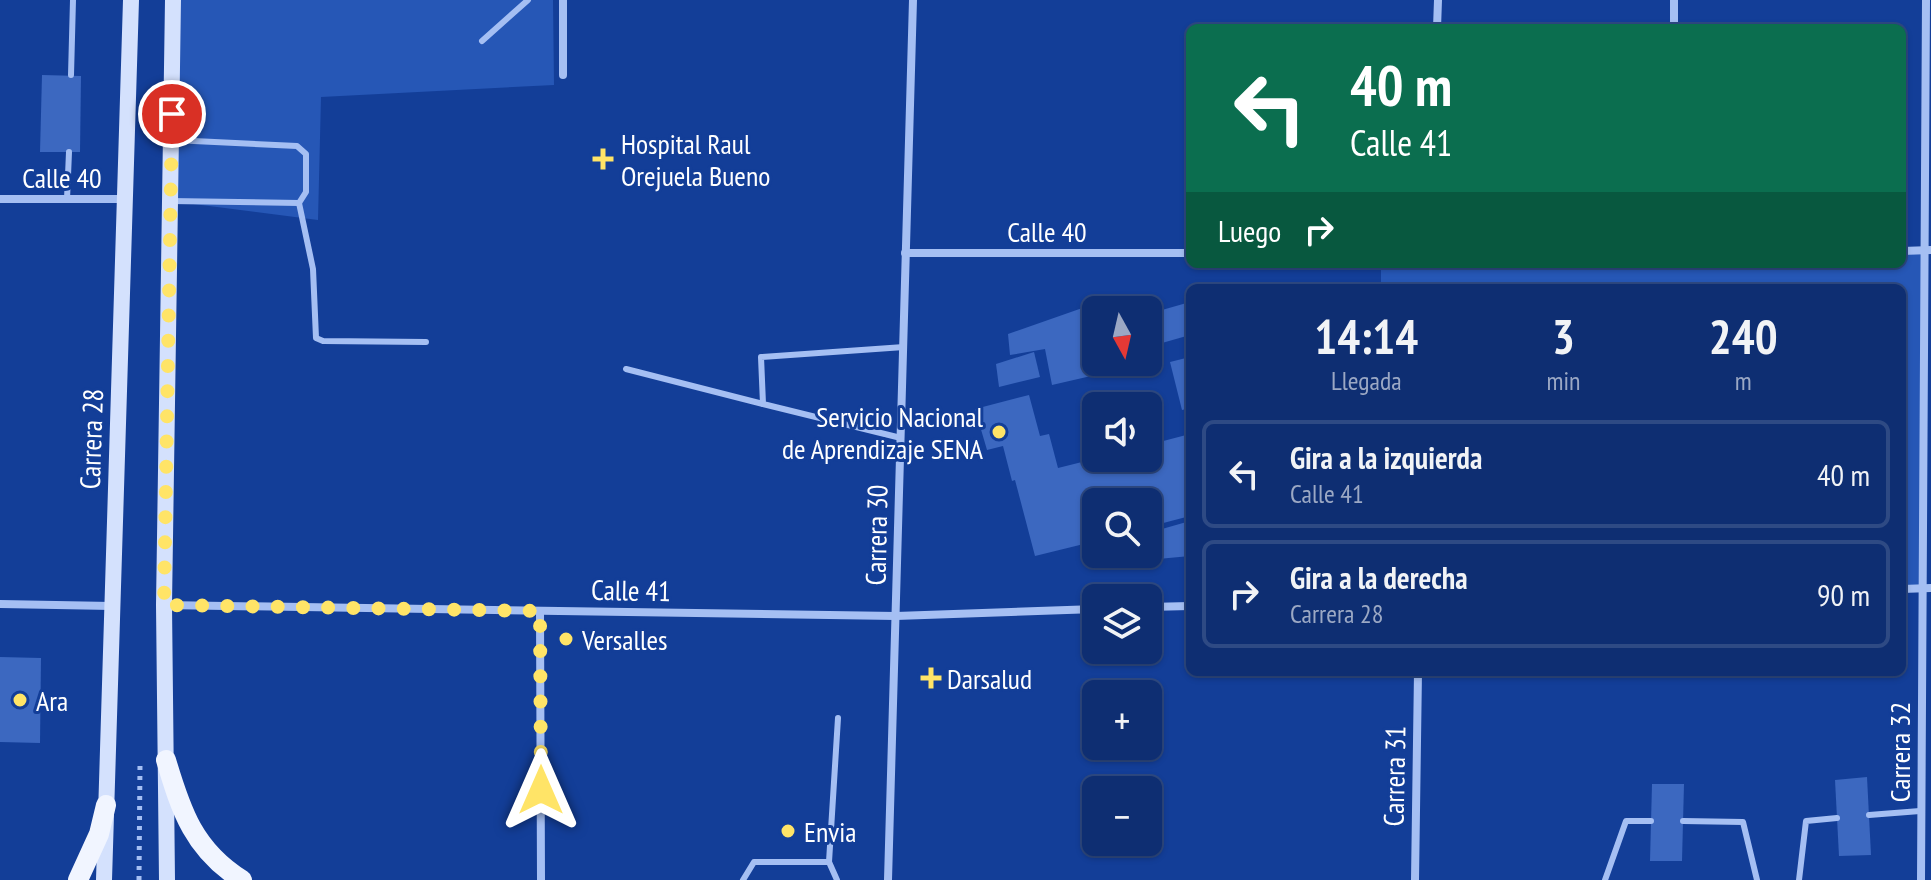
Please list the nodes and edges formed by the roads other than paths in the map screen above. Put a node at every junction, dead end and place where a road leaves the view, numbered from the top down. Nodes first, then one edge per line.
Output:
1 (73, 0) edge
2 (131, 0) edge
3 (173, 0) edge
4 (528, 0) edge
5 (563, 0) edge
6 (913, 0) edge
7 (1438, 0) edge
8 (1674, 0) edge
9 (1926, 0) edge
10 (1437, 24) edge
11 (1674, 24) edge
12 (482, 41) dead end
13 (71, 75) dead end
14 (563, 75) dead end
15 (171, 139) junction
16 (69, 152) dead end
17 (0, 199) edge
18 (67, 199) junction
19 (125, 199) junction
20 (170, 201) junction
21 (299, 203) junction
22 (1928, 250) edge
23 (1906, 251) edge
24 (905, 253) junction
25 (1186, 253) edge
26 (426, 342) dead end
27 (904, 347) junction
28 (626, 369) dead end
29 (763, 404) junction
30 (901, 438) junction
31 (1926, 588) edge
32 (1906, 589) edge
33 (0, 604) edge
34 (164, 605) junction
35 (112, 606) junction
36 (1186, 606) edge
37 (1162, 607) edge
38 (1082, 609) edge
39 (540, 611) junction
40 (896, 616) junction
41 (1418, 676) edge
42 (838, 718) dead end
43 (166, 760) junction
44 (106, 805) junction
45 (1920, 811) junction
46 (1869, 815) dead end
47 (1837, 818) dead end
48 (1651, 821) dead end
49 (1683, 821) dead end
50 (829, 862) junction
51 (78, 880) edge
52 (104, 880) edge
53 (167, 880) edge
54 (242, 880) edge
55 (541, 880) edge
56 (743, 880) edge
57 (837, 880) edge
58 (888, 880) edge
59 (1415, 880) edge
60 (1605, 880) edge
61 (1757, 880) edge
62 (1799, 880) edge
63 (1921, 880) edge

1 - 13 lane
2 - 19 main road, Carrera 28
3 - 15 main road
4 - 12 lane
5 - 14 street
6 - 24 street, Carrera 30
7 - 10 street
8 - 11 street
9 - 22 street, Carrera 32
15 - 20 main road
15 - 21 lane
16 - 18 lane
17 - 18 street, Calle 40
18 - 19 street, Calle 40
19 - 35 main road, Carrera 28
20 - 21 lane
20 - 34 main road
21 - 26 lane
22 - 23 street
22 - 31 street, Carrera 32
24 - 25 street, Calle 40
24 - 27 street, Carrera 30
27 - 29 lane
27 - 30 street, Carrera 30
28 - 29 lane
29 - 30 lane
30 - 40 street, Carrera 30
31 - 32 street
31 - 45 street, Carrera 32
33 - 35 street
34 - 39 street, Calle 41
34 - 43 main road
35 - 44 main road, Carrera 28
36 - 37 street
38 - 40 street, Calle 41
39 - 40 street, Calle 41
39 - 55 street
40 - 58 street, Carrera 30
41 - 59 street, Carrera 31
42 - 50 lane
43 - 53 main road
43 - 54 main road
44 - 51 main road
44 - 52 main road, Carrera 28
45 - 46 lane
45 - 63 street, Carrera 32
47 - 62 lane
48 - 60 lane
49 - 61 lane
50 - 56 lane
50 - 57 lane

